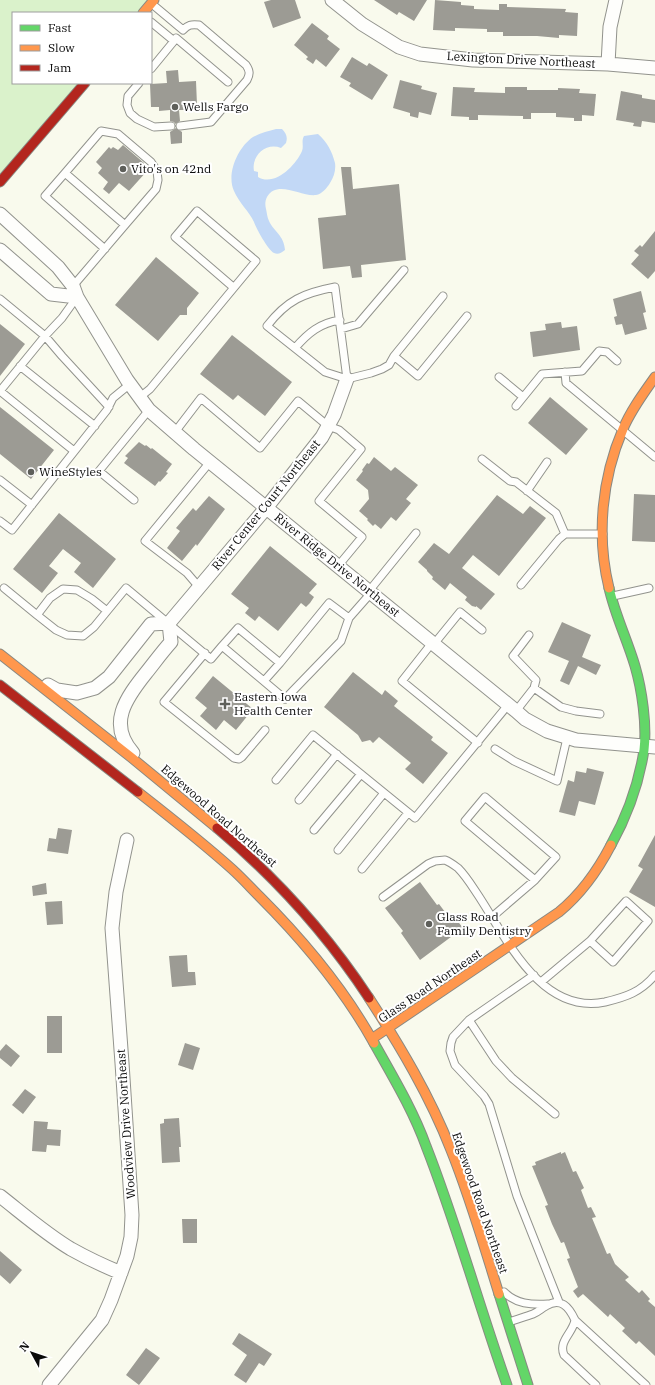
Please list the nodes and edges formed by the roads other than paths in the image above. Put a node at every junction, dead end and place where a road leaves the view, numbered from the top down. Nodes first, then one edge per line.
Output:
1 (332, 0) edge
2 (616, 0) edge
3 (153, 2) edge
4 (144, 12) edge
5 (152, 23) edge
6 (183, 30) junction
7 (175, 40) junction
8 (608, 64) junction
9 (152, 67) edge
10 (655, 68) edge
11 (228, 82) dead end
12 (84, 84) edge
13 (138, 84) edge
14 (171, 126) dead end
15 (180, 126) dead end
16 (65, 173) junction
17 (0, 182) edge
18 (0, 214) edge
19 (125, 225) junction
20 (105, 249) junction
21 (0, 250) edge
22 (404, 270) dead end
23 (233, 287) junction
24 (75, 291) junction
25 (444, 296) dead end
26 (0, 299) edge
27 (467, 316) dead end
28 (340, 320) junction
29 (341, 329) junction
30 (45, 336) junction
31 (295, 348) junction
32 (394, 356) junction
33 (617, 361) dead end
34 (20, 366) junction
35 (565, 372) junction
36 (655, 376) edge
37 (499, 378) dead end
38 (348, 379) junction
39 (130, 384) junction
40 (140, 397) junction
41 (523, 397) junction
42 (516, 406) dead end
43 (109, 407) junction
44 (149, 410) junction
45 (95, 426) junction
46 (328, 426) junction
47 (175, 432) junction
48 (623, 432) junction
49 (74, 451) junction
50 (655, 457) edge
51 (482, 459) dead end
52 (210, 462) junction
53 (547, 462) dead end
54 (0, 480) edge
55 (527, 491) junction
56 (134, 500) dead end
57 (32, 505) junction
58 (266, 508) junction
59 (0, 521) edge
60 (416, 533) dead end
61 (565, 534) junction
62 (603, 534) junction
63 (338, 566) junction
64 (521, 585) dead end
65 (199, 587) junction
66 (4, 588) dead end
67 (649, 588) dead end
68 (370, 592) junction
69 (611, 597) junction
70 (107, 611) junction
71 (37, 615) junction
72 (349, 618) junction
73 (169, 623) junction
74 (482, 630) dead end
75 (529, 635) dead end
76 (433, 644) junction
77 (222, 646) junction
78 (205, 653) junction
79 (0, 654) edge
80 (280, 663) junction
81 (24, 673) junction
82 (264, 681) junction
83 (0, 685) edge
84 (534, 688) junction
85 (512, 708) junction
86 (600, 714) dead end
87 (264, 730) dead end
88 (567, 738) junction
89 (478, 742) junction
90 (650, 747) edge
91 (495, 749) dead end
92 (337, 754) junction
93 (361, 774) junction
94 (159, 780) junction
95 (276, 780) dead end
96 (384, 793) junction
97 (300, 800) dead end
98 (408, 813) junction
99 (314, 830) dead end
100 (127, 840) dead end
101 (338, 850) dead end
102 (362, 869) dead end
103 (535, 880) junction
104 (383, 897) dead end
105 (492, 917) junction
106 (590, 941) junction
107 (510, 947) junction
108 (534, 975) junction
109 (655, 975) edge
110 (541, 982) junction
111 (469, 1020) junction
112 (389, 1028) junction
113 (372, 1038) junction
114 (555, 1114) dead end
115 (0, 1196) edge
116 (121, 1273) junction
117 (473, 1282) junction
118 (495, 1284) junction
119 (559, 1302) junction
120 (548, 1304) junction
121 (574, 1320) junction
122 (507, 1322) junction
123 (49, 1385) edge
124 (507, 1385) edge
125 (528, 1385) edge
126 (596, 1385) edge
127 (646, 1385) edge

1 - 8 street, Lexington Drive Northeast
2 - 8 street
3 - 4 main road
3 - 6 lane
5 - 7 lane
6 - 7 lane
6 - 15 lane
7 - 9 lane
7 - 11 lane
8 - 10 street, Lexington Drive Northeast
12 - 17 main road
13 - 14 lane
16 - 19 lane
16 - 19 lane
16 - 20 lane
18 - 24 street, River Ridge Drive Northeast
19 - 20 lane
20 - 24 lane
21 - 24 street
22 - 29 lane
23 - 23 lane
23 - 40 lane
24 - 30 lane
24 - 39 street, River Ridge Drive Northeast
25 - 32 lane
26 - 30 lane
27 - 32 lane
28 - 29 lane
28 - 31 lane
28 - 31 lane
29 - 38 lane
30 - 34 lane
30 - 43 lane
31 - 38 lane
32 - 38 lane
33 - 35 lane
34 - 45 lane
34 - 49 lane
35 - 41 lane
35 - 48 lane
36 - 48 main road, Glass Road Northeast
37 - 41 lane
38 - 46 street, River Center Court Northeast
39 - 40 street, River Ridge Drive Northeast
39 - 43 lane
40 - 44 street, River Ridge Drive Northeast
41 - 42 lane
43 - 45 lane
44 - 47 street, River Ridge Drive Northeast
44 - 56 lane
45 - 49 lane
46 - 47 lane
46 - 58 street, River Center Court Northeast
46 - 63 lane
47 - 52 street, River Ridge Drive Northeast
48 - 50 lane
48 - 62 main road, Glass Road Northeast
49 - 57 lane
51 - 55 lane
52 - 58 street, River Ridge Drive Northeast
52 - 65 lane
53 - 55 lane
54 - 57 lane
55 - 61 lane
57 - 59 lane
58 - 63 street, River Ridge Drive Northeast
58 - 65 street, River Center Court Northeast
60 - 68 lane
61 - 62 lane
61 - 64 lane
62 - 69 main road, Glass Road Northeast
63 - 68 street, River Ridge Drive Northeast
65 - 73 street, River Center Court Northeast
66 - 71 lane
67 - 69 lane
68 - 72 lane
68 - 76 street, River Ridge Drive Northeast
69 - 90 main road, Glass Road Northeast
70 - 71 lane
70 - 71 lane
70 - 73 lane
72 - 80 lane
72 - 82 lane
73 - 78 lane
73 - 81 street
73 - 94 street
74 - 76 lane
75 - 84 lane
76 - 85 street, River Ridge Drive Northeast
76 - 89 lane
77 - 78 lane
77 - 80 lane
77 - 82 lane
78 - 87 lane
79 - 81 main road, Edgewood Road Northeast
80 - 82 lane
81 - 94 main road, Edgewood Road Northeast
83 - 113 main road
84 - 85 lane
84 - 86 lane
85 - 88 street, River Ridge Drive Northeast
85 - 89 lane
88 - 90 street, River Ridge Drive Northeast
88 - 91 lane
89 - 98 lane
90 - 107 main road, Glass Road Northeast
92 - 93 lane
92 - 95 lane
92 - 97 lane
93 - 96 lane
93 - 99 lane
94 - 112 main road, Edgewood Road Northeast
96 - 98 lane
96 - 101 lane
98 - 102 lane
100 - 116 street, Woodview Drive Northeast
103 - 103 lane
103 - 105 lane
104 - 105 lane
105 - 107 lane
106 - 106 lane
106 - 110 lane
107 - 108 lane
107 - 112 main road, Glass Road Northeast
108 - 110 lane
108 - 111 lane
109 - 110 lane
111 - 114 lane
111 - 119 lane
112 - 113 main road, Glass Road Northeast
112 - 118 main road, Edgewood Road Northeast
113 - 117 main road
115 - 116 street
116 - 123 street, Woodview Drive Northeast
117 - 122 main road
117 - 124 main road
118 - 120 lane
118 - 122 main road, Edgewood Road Northeast
119 - 120 lane
119 - 121 lane
120 - 122 lane
121 - 126 lane
121 - 127 lane
122 - 125 main road, Edgewood Road Northeast

